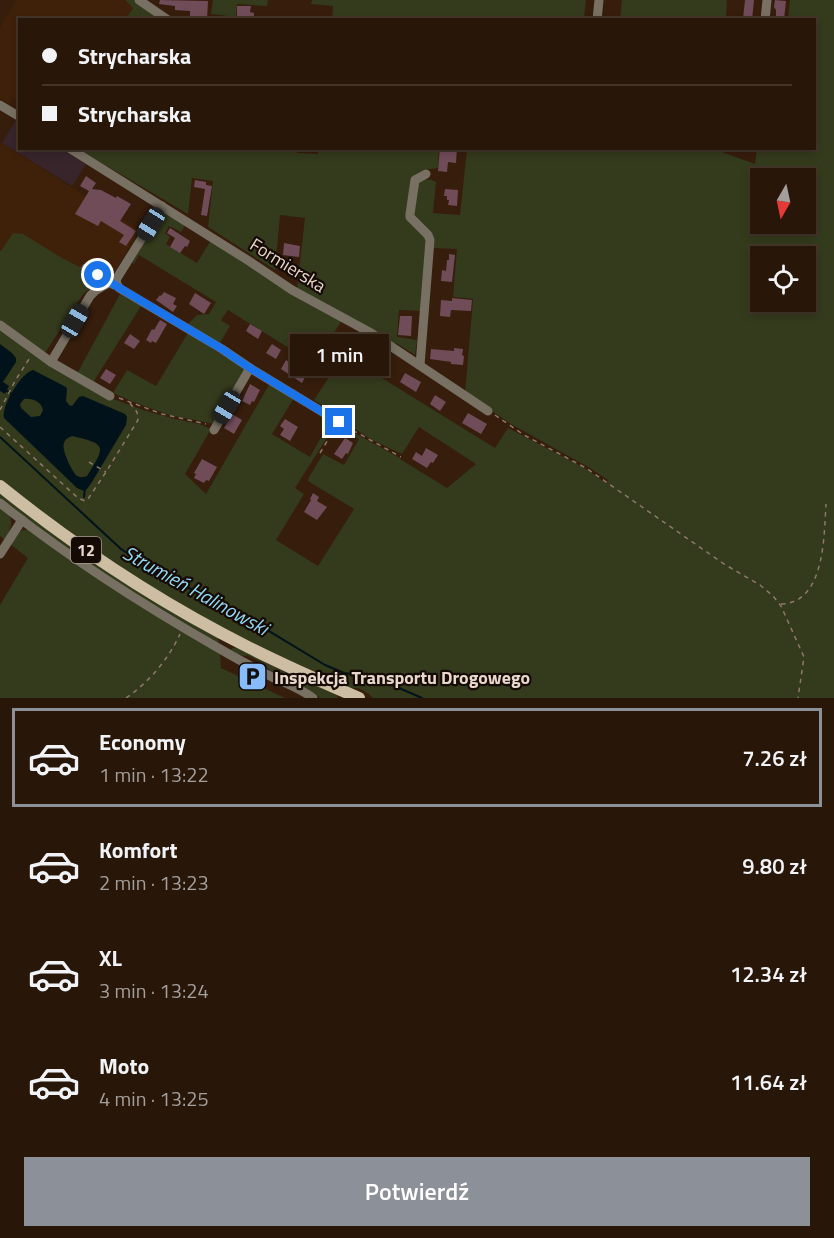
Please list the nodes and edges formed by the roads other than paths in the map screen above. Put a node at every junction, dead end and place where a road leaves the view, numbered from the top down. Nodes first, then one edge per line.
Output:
1 (139, 0) edge
2 (599, 0) edge
3 (767, 0) edge
4 (165, 18) edge
5 (597, 18) edge
6 (765, 18) edge
7 (0, 105) edge
8 (18, 116) edge
9 (72, 150) edge
10 (426, 174) dead end
11 (162, 206) junction
12 (86, 268) dead end
13 (115, 283) junction
14 (0, 325) edge
15 (51, 362) junction
16 (420, 365) junction
17 (250, 368) junction
18 (110, 396) road end
19 (488, 411) road end
20 (339, 422) road end
21 (215, 428) road end
22 (0, 486) edge
23 (0, 503) edge
24 (21, 520) junction
25 (0, 554) edge
26 (231, 638) junction
27 (224, 652) junction
28 (356, 697) edge
29 (313, 698) edge

1 - 4 street
2 - 5 street
3 - 6 street
7 - 8 street
9 - 11 street, Formierska
10 - 16 street
11 - 13 street
11 - 16 street, Formierska
12 - 13 street
13 - 15 street
13 - 17 street
14 - 15 street
15 - 18 street
16 - 19 street, Formierska
17 - 20 street
17 - 21 street
22 - 26 main road, 12
23 - 24 street
24 - 25 street
24 - 27 street
26 - 27 street
26 - 28 main road, 12
27 - 29 street

